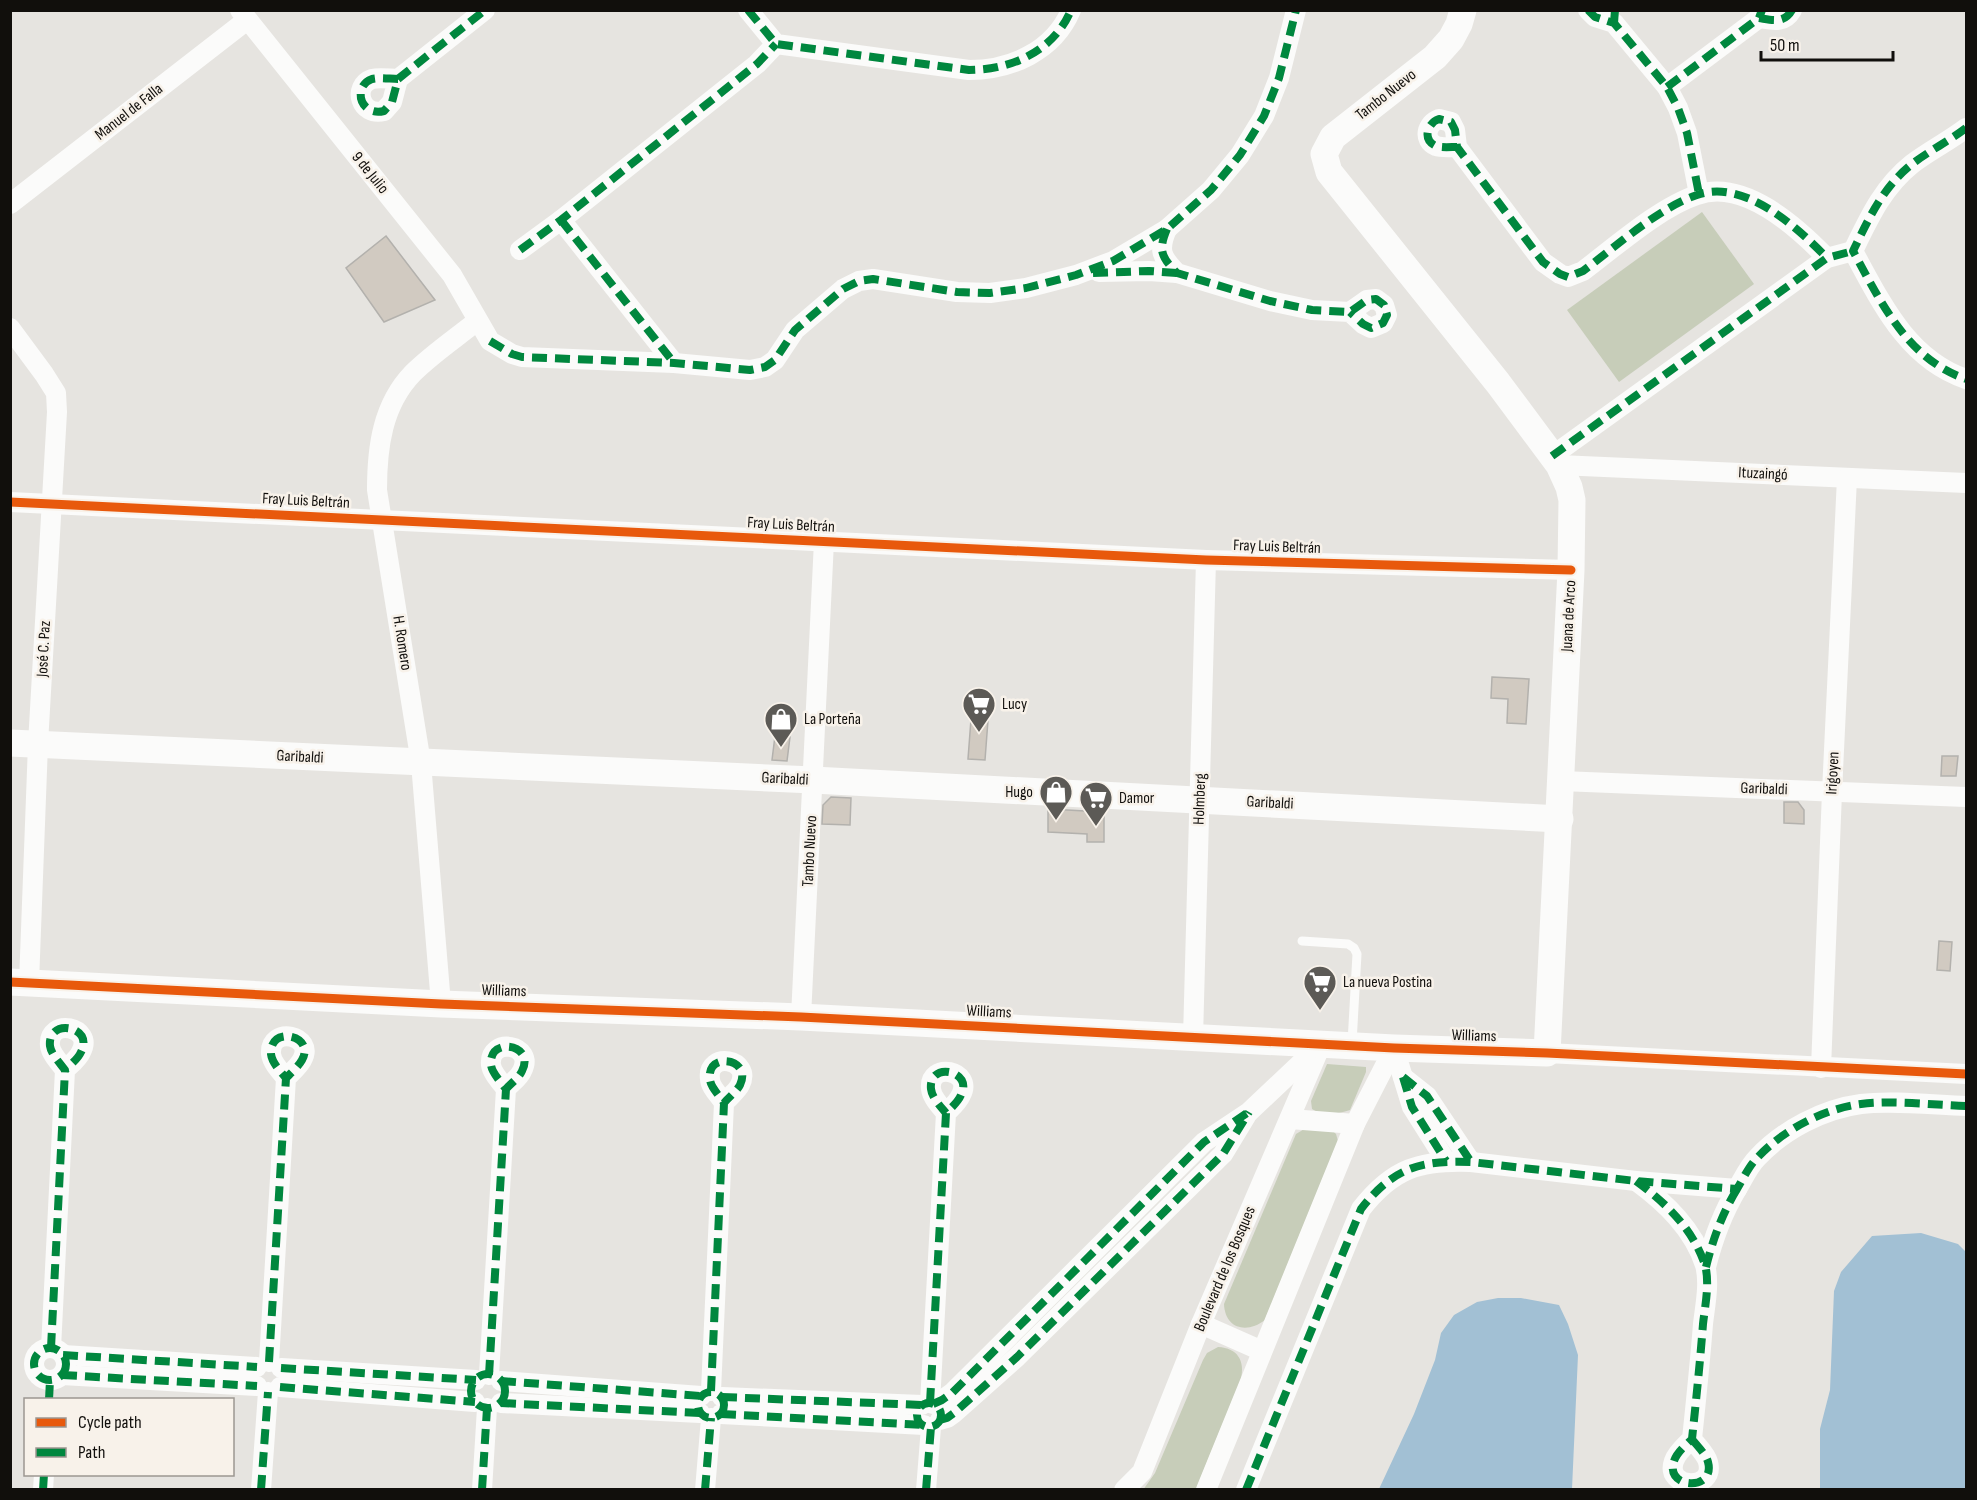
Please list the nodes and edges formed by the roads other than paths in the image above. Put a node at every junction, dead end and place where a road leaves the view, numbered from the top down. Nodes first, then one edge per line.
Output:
1 (485, 10) edge
2 (748, 10) edge
3 (1071, 10) edge
4 (1296, 10) edge
5 (1462, 10) edge
6 (1588, 10) edge
7 (1792, 10) edge
8 (1760, 14) edge
9 (247, 15) edge
10 (1615, 17) edge
11 (776, 44) junction
12 (398, 79) dead end
13 (1667, 87) junction
14 (1966, 128) edge
15 (1457, 147) dead end
16 (1324, 154) joint
17 (1699, 194) junction
18 (10, 204) edge
19 (561, 220) junction
20 (1167, 229) junction
21 (520, 250) dead end
22 (1852, 251) junction
23 (1827, 258) junction
24 (1177, 273) junction
25 (1076, 275) junction
26 (1350, 312) dead end
27 (477, 321) junction
28 (10, 328) edge
29 (674, 363) junction
30 (1966, 379) edge
31 (1556, 461) junction
32 (1847, 478) junction
33 (1966, 483) edge
34 (10, 502) edge
35 (52, 504) junction
36 (383, 520) junction
37 (824, 541) junction
38 (1206, 560) junction
39 (1571, 570) junction
40 (10, 743) edge
41 (38, 744) junction
42 (421, 763) junction
43 (813, 780) junction
44 (1561, 781) junction
45 (1832, 792) junction
46 (1966, 797) edge
47 (1200, 799) junction
48 (1560, 819) junction
49 (1302, 941) dead end
50 (20, 983) edge
51 (441, 1004) junction
52 (801, 1017) junction
53 (1193, 1038) junction
54 (1321, 1044) junction
55 (1352, 1046) junction
56 (1395, 1048) junction
57 (1547, 1053) junction
58 (1821, 1068) junction
59 (65, 1070) dead end
60 (1966, 1074) edge
61 (1403, 1077) junction
62 (286, 1078) dead end
63 (506, 1089) dead end
64 (724, 1103) dead end
65 (1966, 1106) edge
66 (946, 1113) dead end
67 (1290, 1119) junction
68 (1355, 1124) junction
69 (1446, 1161) junction
70 (1471, 1162) junction
71 (1636, 1181) junction
72 (1737, 1189) junction
73 (1706, 1267) junction
74 (1202, 1324) junction
75 (1262, 1351) junction
76 (57, 1352) junction
77 (269, 1377) junction
78 (489, 1379) junction
79 (54, 1385) edge
80 (488, 1404) junction
81 (711, 1405) junction
82 (930, 1414) junction
83 (1692, 1439) dead end
84 (261, 1490) edge
85 (482, 1490) edge
86 (705, 1490) edge
87 (926, 1490) edge
88 (1125, 1490) edge
89 (1206, 1490) edge
90 (1246, 1490) edge

1 - 12 street
2 - 11 street
3 - 11 street
4 - 20 street
5 - 16 street, Tambo Nuevo
6 - 10 street
7 - 8 street
8 - 13 street
9 - 18 street, Manuel de Falla
9 - 27 street, 9 de Julio
10 - 13 street
11 - 19 street
13 - 17 street
14 - 22 street
15 - 17 street
16 - 31 street, Juana de Arco
17 - 23 street
19 - 21 street
19 - 29 street
20 - 24 street
20 - 25 street
22 - 23 street
22 - 30 street
23 - 31 street
24 - 25 street
24 - 26 street
25 - 29 street
27 - 29 street, 9 de Julio
27 - 36 street, H. Romero
28 - 35 street, José C. Paz
31 - 32 street, Ituzaingó
31 - 39 street, Juana de Arco
32 - 33 street, Ituzaingó
32 - 45 street, Irigoyen
34 - 35 street, Fray Luis Beltrán
35 - 36 street, Fray Luis Beltrán
35 - 41 street, José C. Paz
36 - 37 street, Fray Luis Beltrán
36 - 42 street, H. Romero
37 - 38 street, Fray Luis Beltrán
37 - 43 street, Tambo Nuevo
38 - 39 street, Fray Luis Beltrán
38 - 47 street, Holmberg
39 - 44 street, Juana de Arco
40 - 41 street, Garibaldi
41 - 42 street, Garibaldi
41 - 50 street, José C. Paz
42 - 43 street, Garibaldi
42 - 51 street, H. Romero
43 - 47 street, Garibaldi
43 - 52 street, Tambo Nuevo
44 - 45 street, Garibaldi
44 - 48 street, Juana de Arco
45 - 46 street, Garibaldi
45 - 58 street, Irigoyen
47 - 48 street, Garibaldi
47 - 53 street, Holmberg
48 - 57 street, Juana de Arco
49 - 55 lane
50 - 51 street, Williams
51 - 52 street, Williams
52 - 53 street, Williams
53 - 54 street, Williams
54 - 55 street, Williams
54 - 67 street, Boulevard de los Bosques
54 - 82 street
55 - 56 street, Williams
56 - 57 street, Williams
56 - 61 street
56 - 68 street
57 - 58 street, Williams
58 - 60 street, Williams
59 - 76 street
61 - 69 street
61 - 70 street
62 - 77 street
63 - 78 street
64 - 81 street
65 - 72 street
66 - 82 street
67 - 68 street
67 - 74 street, Boulevard de los Bosques
68 - 75 street
69 - 70 street
69 - 90 street
70 - 71 street
71 - 72 street
71 - 73 street
72 - 73 street
73 - 83 street
74 - 75 street
74 - 88 street, Boulevard de los Bosques
75 - 89 street
76 - 77 street
76 - 79 street
76 - 79 street
77 - 78 street
77 - 79 street
77 - 80 street
77 - 84 street
78 - 80 street
78 - 80 street
78 - 81 street
80 - 81 street
80 - 85 street
81 - 82 street
81 - 86 street
82 - 87 street

